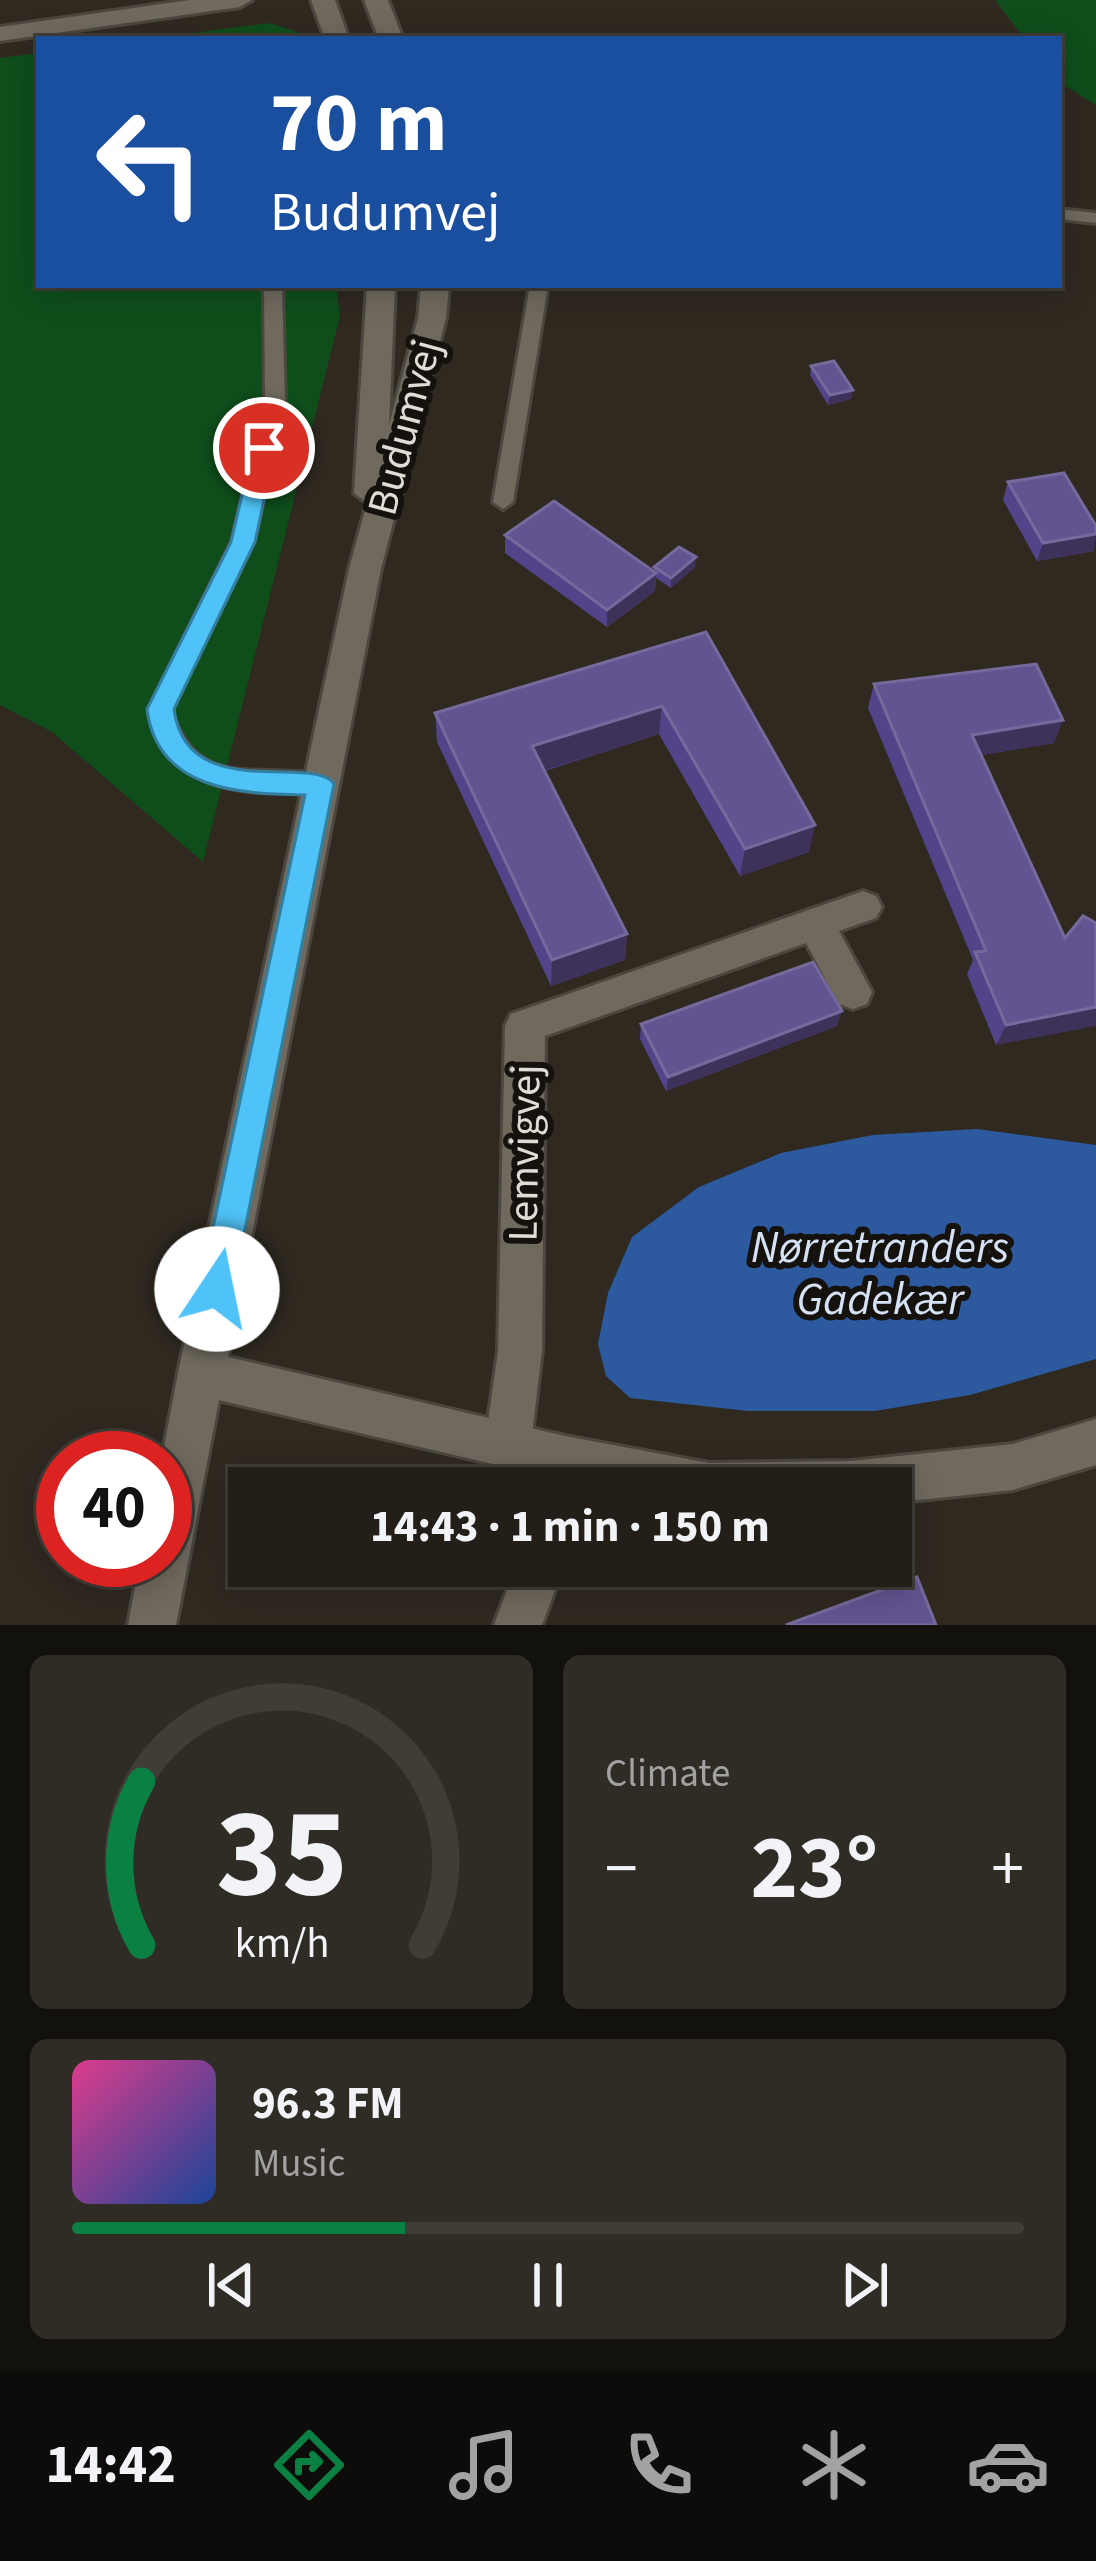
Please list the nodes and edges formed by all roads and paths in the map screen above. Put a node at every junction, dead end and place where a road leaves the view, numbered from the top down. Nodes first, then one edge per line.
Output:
1 (136, 0) edge
2 (240, 0) edge
3 (323, 0) edge
4 (376, 0) edge
5 (0, 30) edge
6 (336, 36) edge
7 (390, 36) edge
8 (1062, 214) edge
9 (1096, 218) edge
10 (273, 288) edge
11 (381, 288) edge
12 (435, 288) edge
13 (539, 288) edge
14 (503, 502) dead end
15 (365, 568) junction
16 (320, 784) junction
17 (863, 907) dead end
18 (815, 924) junction
19 (853, 992) dead end
20 (200, 1373) junction
21 (189, 1431) edge
22 (1096, 1442) edge
23 (508, 1443) junction
24 (550, 1467) edge
25 (912, 1478) edge
26 (159, 1587) edge
27 (532, 1587) edge
28 (152, 1625) edge
29 (518, 1625) edge

1 - 5 street
2 - 5 street
3 - 6 street
4 - 7 street
8 - 9 lane
10 - 16 lane
11 - 15 street, Budumvej
12 - 15 street, Budumvej
13 - 14 lane
15 - 16 street, Budumvej
16 - 20 street, Budumvej
17 - 18 street, Lemvigvej
18 - 19 street
18 - 23 street, Lemvigvej
20 - 21 street, Budumvej
20 - 23 street
22 - 25 street
23 - 24 street
26 - 28 street, Budumvej
27 - 29 street

